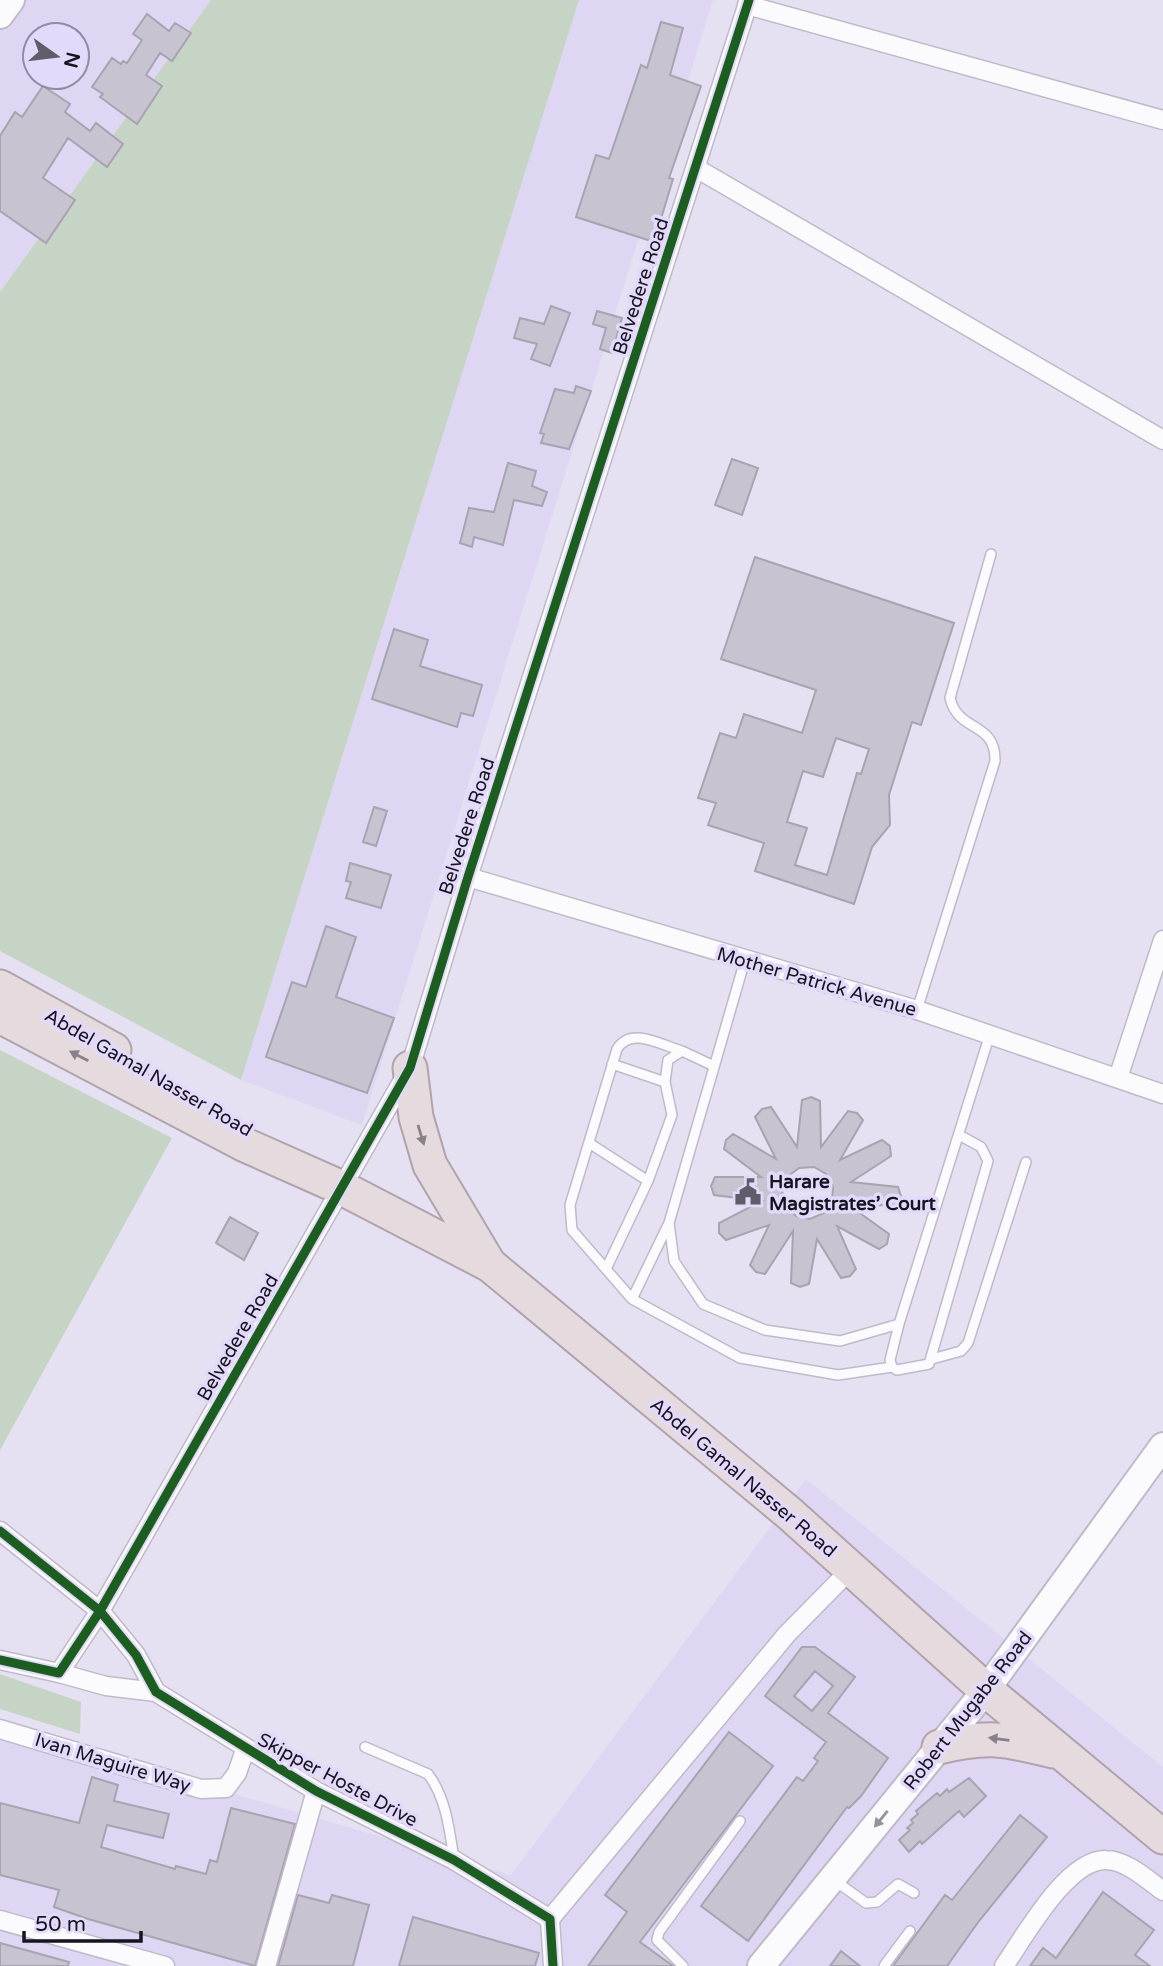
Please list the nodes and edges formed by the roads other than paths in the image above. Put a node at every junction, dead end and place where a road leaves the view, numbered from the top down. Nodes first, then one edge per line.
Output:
1 (11, 0) edge
2 (748, 3) edge
3 (0, 15) edge
4 (1163, 120) edge
5 (696, 168) junction
6 (1163, 440) edge
7 (991, 554) dead end
8 (468, 877) junction
9 (1163, 940) edge
10 (745, 960) junction
11 (0, 987) edge
12 (916, 1010) junction
13 (0, 1016) edge
14 (989, 1034) junction
15 (682, 1051) junction
16 (612, 1064) junction
17 (714, 1066) junction
18 (410, 1068) junction
19 (1118, 1077) junction
20 (665, 1082) junction
21 (1163, 1094) edge
22 (959, 1135) junction
23 (589, 1143) junction
24 (1026, 1162) dead end
25 (293, 1165) junction
26 (648, 1181) junction
27 (342, 1188) junction
28 (669, 1223) junction
29 (490, 1265) junction
30 (606, 1269) junction
31 (632, 1299) junction
32 (899, 1324) junction
33 (932, 1359) junction
34 (892, 1367) junction
35 (1163, 1446) edge
36 (0, 1531) edge
37 (851, 1569) junction
38 (100, 1611) junction
39 (0, 1660) edge
40 (59, 1673) junction
41 (986, 1690) junction
42 (156, 1692) junction
43 (0, 1729) edge
44 (365, 1747) dead end
45 (939, 1747) junction
46 (244, 1749) junction
47 (1059, 1753) junction
48 (316, 1791) junction
49 (740, 1821) dead end
50 (1163, 1838) edge
51 (454, 1860) junction
52 (832, 1878) junction
53 (1163, 1891) edge
54 (914, 1893) dead end
55 (550, 1919) junction
56 (0, 1920) edge
57 (910, 1931) dead end
58 (165, 1966) edge
59 (266, 1966) edge
60 (553, 1966) edge
61 (683, 1966) edge
62 (761, 1966) edge
63 (884, 1966) edge
64 (1004, 1966) edge

1 - 3 main road
2 - 4 street
2 - 5 street, Belvedere Road
5 - 6 street
5 - 8 street, Belvedere Road
7 - 12 lane
8 - 10 street, Mother Patrick Avenue
8 - 18 street, Belvedere Road
9 - 19 street
10 - 12 street, Mother Patrick Avenue
10 - 17 lane
11 - 25 highway, Abdel Gamal Nasser Road
12 - 14 street, Mother Patrick Avenue
25 -> 13 highway, Abdel Gamal Nasser Road
14 - 19 street, Mother Patrick Avenue
14 - 22 lane
15 - 16 lane
15 - 17 lane
15 - 20 lane
16 - 20 lane
16 - 23 lane
17 - 28 lane
18 - 27 street, Belvedere Road
18 -> 29 highway
19 - 21 street, Mother Patrick Avenue
20 - 26 lane
22 - 32 lane
22 - 33 lane
23 - 26 lane
23 - 30 lane
24 - 33 lane
25 - 27 highway, Abdel Gamal Nasser Road
26 - 30 lane
27 - 29 highway, Abdel Gamal Nasser Road
27 - 38 street, Belvedere Road
28 - 31 lane
28 - 32 lane
29 - 37 highway, Abdel Gamal Nasser Road
30 - 31 lane
31 - 34 lane
32 - 34 lane
33 - 34 lane
35 - 41 main road, Robert Mugabe Road
36 - 38 street, Skipper Hoste Drive
37 - 41 highway, Abdel Gamal Nasser Road
37 - 55 street
38 - 40 street
38 - 42 street, Skipper Hoste Drive
39 - 40 street, Skipper Hoste Drive
40 - 42 street, Skipper Hoste Drive
41 - 45 main road, Robert Mugabe Road
41 - 47 highway, Abdel Gamal Nasser Road
42 - 46 street, Skipper Hoste Drive
43 - 46 street, Ivan Maguire Way
44 - 51 lane
47 -> 45 highway
45 -> 52 main road, Robert Mugabe Road
46 - 48 street, Skipper Hoste Drive
47 - 50 highway, Abdel Gamal Nasser Road
48 - 51 street, Skipper Hoste Drive
48 - 59 street
49 - 61 lane
51 - 55 street, Skipper Hoste Drive
52 - 54 lane
52 - 62 main road, Robert Mugabe Road
53 - 64 street
55 - 60 street
56 - 58 street
57 - 63 lane

